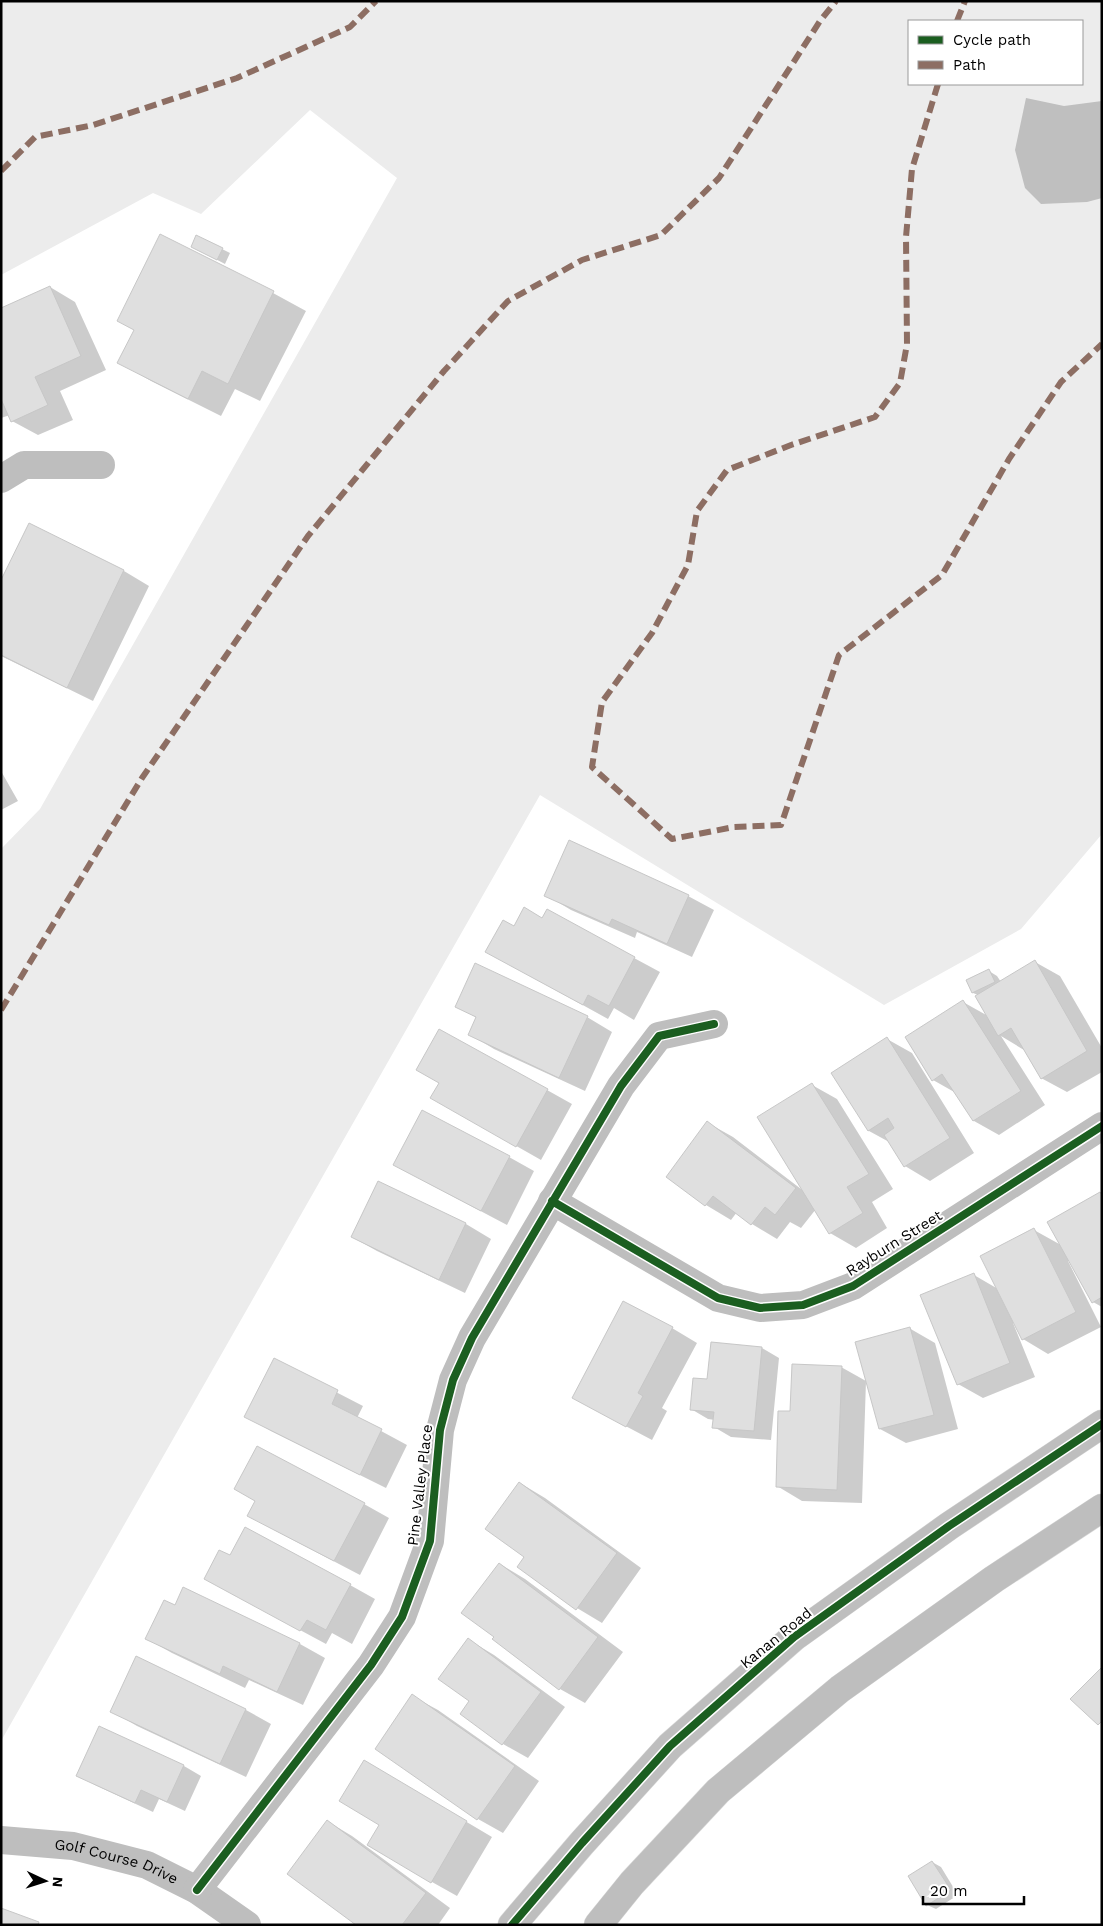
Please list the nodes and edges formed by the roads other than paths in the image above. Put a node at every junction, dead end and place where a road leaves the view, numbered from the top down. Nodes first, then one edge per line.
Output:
1 (100, 465) dead end
2 (1, 479) edge
3 (714, 1024) dead end
4 (1102, 1126) edge
5 (552, 1201) junction
6 (1102, 1424) edge
7 (1102, 1508) edge
8 (1, 1840) edge
9 (197, 1890) junction
10 (247, 1925) edge
11 (512, 1925) edge
12 (598, 1925) edge

1 - 2 street
3 - 5 street, Pine Valley Place
4 - 5 street, Rayburn Street
5 - 9 street, Pine Valley Place
6 - 11 street, Kanan Road
7 - 12 street
8 - 9 street, Golf Course Drive
9 - 10 street, Golf Course Drive

